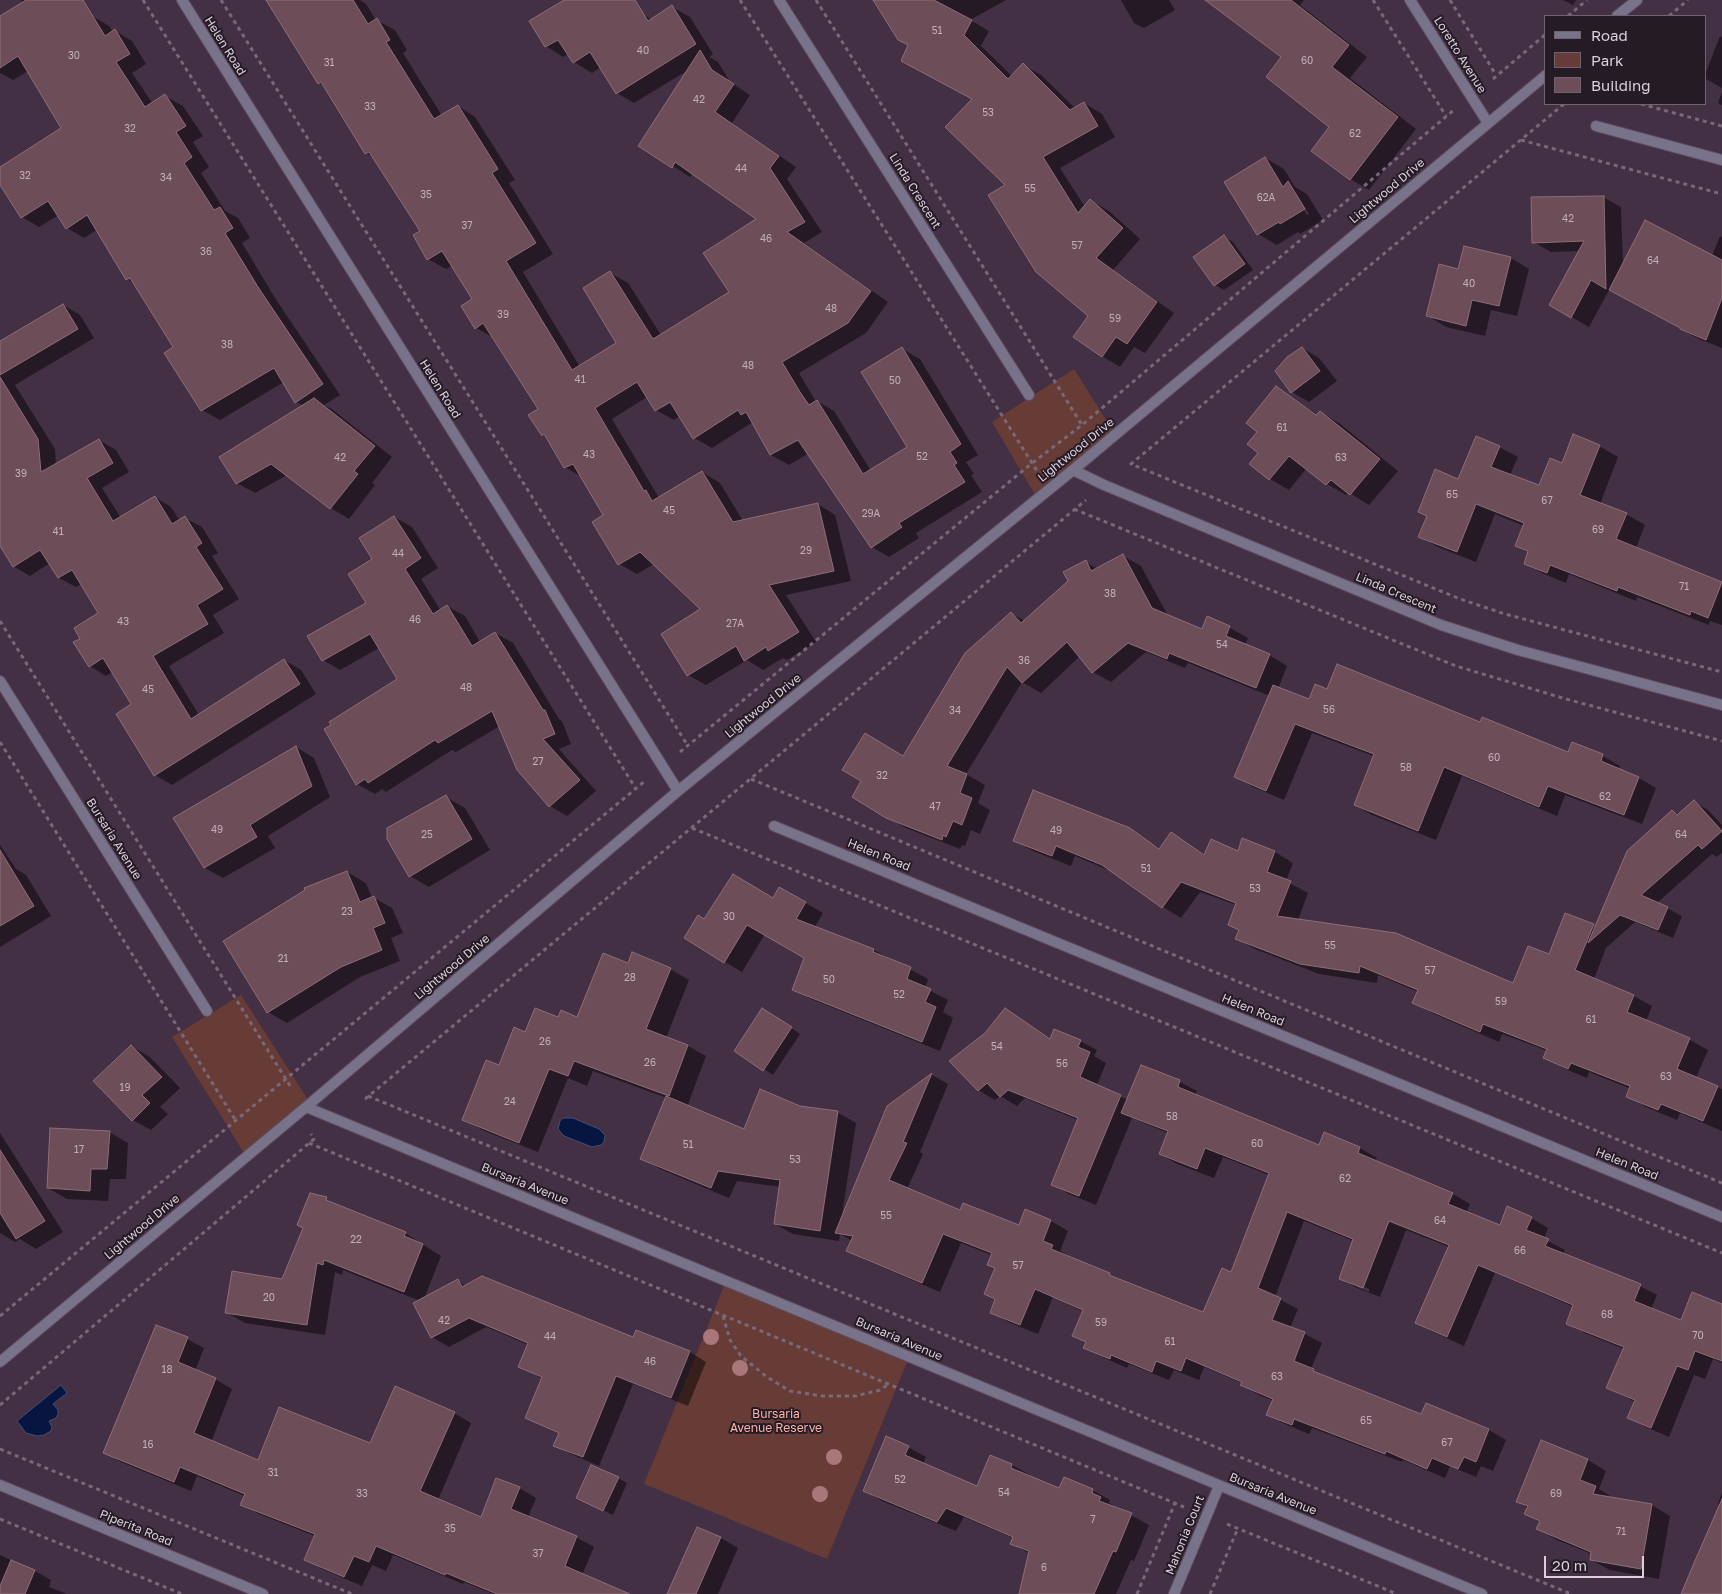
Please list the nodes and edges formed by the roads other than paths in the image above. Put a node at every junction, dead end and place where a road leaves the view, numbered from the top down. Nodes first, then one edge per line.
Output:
1 (182, 0) edge
2 (779, 0) edge
3 (1410, 0) edge
4 (1637, 0) edge
5 (1618, 15) edge
6 (1544, 77) edge
7 (1488, 123) junction
8 (1596, 126) dead end
9 (1722, 160) edge
10 (1029, 395) dead end
11 (1073, 470) junction
12 (0, 681) edge
13 (1722, 705) edge
14 (678, 791) junction
15 (774, 826) dead end
16 (207, 1011) dead end
17 (306, 1107) junction
18 (1722, 1217) edge
19 (0, 1362) edge
20 (0, 1485) edge
21 (1219, 1486) junction
22 (263, 1594) edge
23 (1174, 1594) edge
24 (1482, 1594) edge

1 - 14 street, Helen Road
2 - 10 street, Linda Crescent
3 - 7 street, Loretto Avenue
4 - 5 street
6 - 7 street, Lightwood Drive
7 - 11 street, Lightwood Drive
8 - 9 street
11 - 13 street, Linda Crescent
11 - 14 street, Lightwood Drive
12 - 16 street, Bursaria Avenue
14 - 17 street, Lightwood Drive
15 - 18 street, Helen Road
17 - 19 street, Lightwood Drive
17 - 21 street, Bursaria Avenue
20 - 22 street, Piperita Road
21 - 23 street, Mahonia Court
21 - 24 street, Bursaria Avenue

